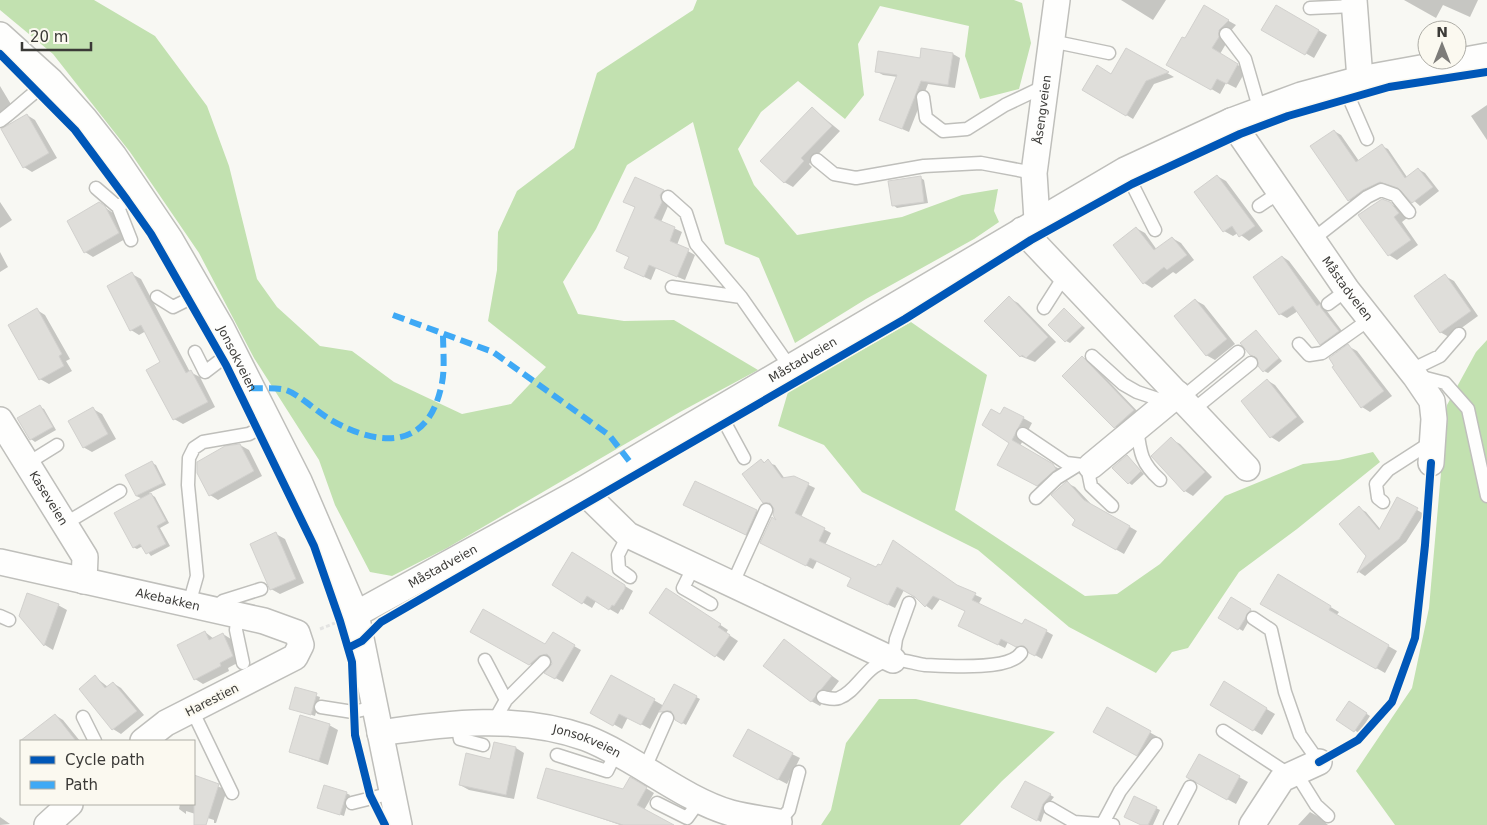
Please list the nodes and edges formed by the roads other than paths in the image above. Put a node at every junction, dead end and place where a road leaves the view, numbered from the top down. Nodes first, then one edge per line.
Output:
1 (1058, 0) edge
2 (1354, 3) edge
3 (1310, 8) dead end
4 (1226, 34) dead end
5 (0, 35) edge
6 (1051, 41) junction
7 (1109, 53) dead end
8 (1487, 56) edge
9 (51, 81) junction
10 (1352, 81) junction
11 (1045, 86) junction
12 (923, 97) dead end
13 (1260, 110) junction
14 (1231, 120) junction
15 (0, 121) edge
16 (1367, 139) dead end
17 (817, 160) dead end
18 (1125, 170) junction
19 (1034, 173) junction
20 (96, 188) dead end
21 (139, 192) junction
22 (1280, 192) junction
23 (668, 197) dead end
24 (1258, 206) dead end
25 (118, 207) junction
26 (1409, 212) dead end
27 (1030, 225) junction
28 (1155, 230) dead end
29 (131, 240) dead end
30 (1312, 240) junction
31 (1065, 275) junction
32 (672, 287) dead end
33 (201, 292) junction
34 (157, 297) dead end
35 (741, 297) junction
36 (1044, 308) dead end
37 (1370, 319) junction
38 (1459, 334) dead end
39 (1299, 344) dead end
40 (195, 352) dead end
41 (1238, 352) dead end
42 (234, 354) junction
43 (1092, 356) dead end
44 (1251, 363) dead end
45 (790, 367) junction
46 (1413, 373) junction
47 (1180, 401) junction
48 (718, 410) junction
49 (0, 420) edge
50 (270, 423) junction
51 (1136, 428) junction
52 (1023, 434) dead end
53 (57, 445) dead end
54 (1432, 452) joint
55 (744, 458) dead end
56 (28, 463) junction
57 (1084, 466) junction
58 (1247, 468) dead end
59 (1160, 480) dead end
60 (582, 490) junction
61 (120, 491) dead end
62 (1487, 496) edge
63 (1036, 498) dead end
64 (1383, 502) dead end
65 (1112, 506) dead end
66 (766, 510) dead end
67 (66, 523) junction
68 (628, 535) junction
69 (0, 562) edge
70 (694, 566) junction
71 (630, 577) dead end
72 (84, 581) junction
73 (732, 585) junction
74 (261, 589) dead end
75 (909, 602) dead end
76 (711, 604) dead end
77 (201, 606) junction
78 (238, 615) junction
79 (345, 618) junction
80 (1253, 618) dead end
81 (1021, 653) dead end
82 (485, 660) dead end
83 (893, 660) junction
84 (544, 662) dead end
85 (243, 663) dead end
86 (283, 664) joint
87 (823, 697) dead end
88 (506, 700) junction
89 (321, 707) dead end
90 (375, 707) junction
91 (192, 710) junction
92 (83, 717) dead end
93 (667, 718) dead end
94 (493, 723) junction
95 (457, 724) junction
96 (1223, 731) dead end
97 (380, 733) junction
98 (94, 740) edge
99 (144, 740) edge
100 (1156, 744) dead end
101 (483, 745) dead end
102 (616, 753) junction
103 (557, 755) dead end
104 (1319, 762) joint
105 (645, 768) junction
106 (799, 772) dead end
107 (1293, 774) junction
108 (1190, 787) dead end
109 (232, 793) dead end
110 (392, 793) junction
111 (700, 800) junction
112 (352, 803) dead end
113 (657, 803) dead end
114 (1050, 808) dead end
115 (1328, 816) dead end
116 (727, 819) edge
117 (779, 822) joint
118 (1108, 824) edge
119 (399, 825) edge
120 (1170, 825) edge
121 (1252, 825) edge

1 - 6 street, Åsengveien
2 - 3 lane
2 - 10 street
4 - 13 lane
5 - 9 street, Jonsokveien
6 - 7 lane
6 - 11 street, Åsengveien
8 - 10 street, Måstadveien
9 - 15 lane
9 - 21 street, Jonsokveien
10 - 13 street, Måstadveien
10 - 16 lane
11 - 12 lane
11 - 19 street, Åsengveien
13 - 14 street, Måstadveien
14 - 18 street, Måstadveien
14 - 22 street, Måstadveien
17 - 19 lane
18 - 27 street, Måstadveien
18 - 28 lane
19 - 27 street, Åsengveien
20 - 25 lane
21 - 25 lane
21 - 33 street, Jonsokveien
22 - 24 lane
22 - 30 street, Måstadveien
23 - 35 lane
25 - 29 lane
26 - 30 lane
27 - 31 street
27 - 45 street, Måstadveien
30 - 37 street, Måstadveien
31 - 36 lane
31 - 47 street
32 - 35 lane
33 - 34 lane
33 - 42 street, Jonsokveien
35 - 45 lane
37 - 39 lane
37 - 46 street, Måstadveien
38 - 46 lane
40 - 42 lane
41 - 47 lane
42 - 50 street, Jonsokveien
43 - 47 lane
44 - 47 lane
45 - 48 street, Måstadveien
46 - 54 street, Måstadveien
46 - 62 lane
47 - 51 street
47 - 58 street
48 - 55 lane
48 - 60 street, Måstadveien
49 - 56 street, Kaseveien
50 - 77 lane
50 - 79 street, Jonsokveien
51 - 57 street
51 - 59 lane
52 - 57 lane
53 - 56 lane
54 - 64 lane
56 - 67 street, Kaseveien
57 - 63 lane
57 - 65 lane
60 - 68 street
60 - 79 street, Måstadveien
61 - 67 lane
66 - 73 lane
67 - 72 street, Kaseveien
68 - 70 street
68 - 71 lane
69 - 72 street, Akebakken
70 - 73 street
70 - 76 lane
72 - 77 street, Akebakken
73 - 83 street
74 - 77 lane
75 - 83 lane
77 - 78 street, Akebakken
78 - 85 lane
78 - 86 street, Akebakken
79 - 90 street, Jonsokveien
80 - 104 lane
81 - 83 lane
82 - 88 lane
83 - 87 lane
84 - 88 lane
86 - 91 street, Harestien
88 - 94 lane
89 - 90 lane
90 - 97 street, Jonsokveien
91 - 99 street, Harestien
91 - 109 lane
92 - 98 lane
93 - 105 lane
94 - 95 street, Jonsokveien
94 - 102 street, Jonsokveien
95 - 97 street, Jonsokveien
95 - 101 lane
96 - 107 lane
97 - 110 street, Jonsokveien
100 - 118 lane
102 - 103 lane
102 - 105 street, Jonsokveien
104 - 107 street
105 - 111 street, Jonsokveien
106 - 117 lane
107 - 115 lane
107 - 121 street
108 - 120 lane
110 - 112 lane
110 - 119 street, Jonsokveien
111 - 113 lane
111 - 116 street, Jonsokveien
114 - 118 lane
116 - 117 street, Jonsokveien

